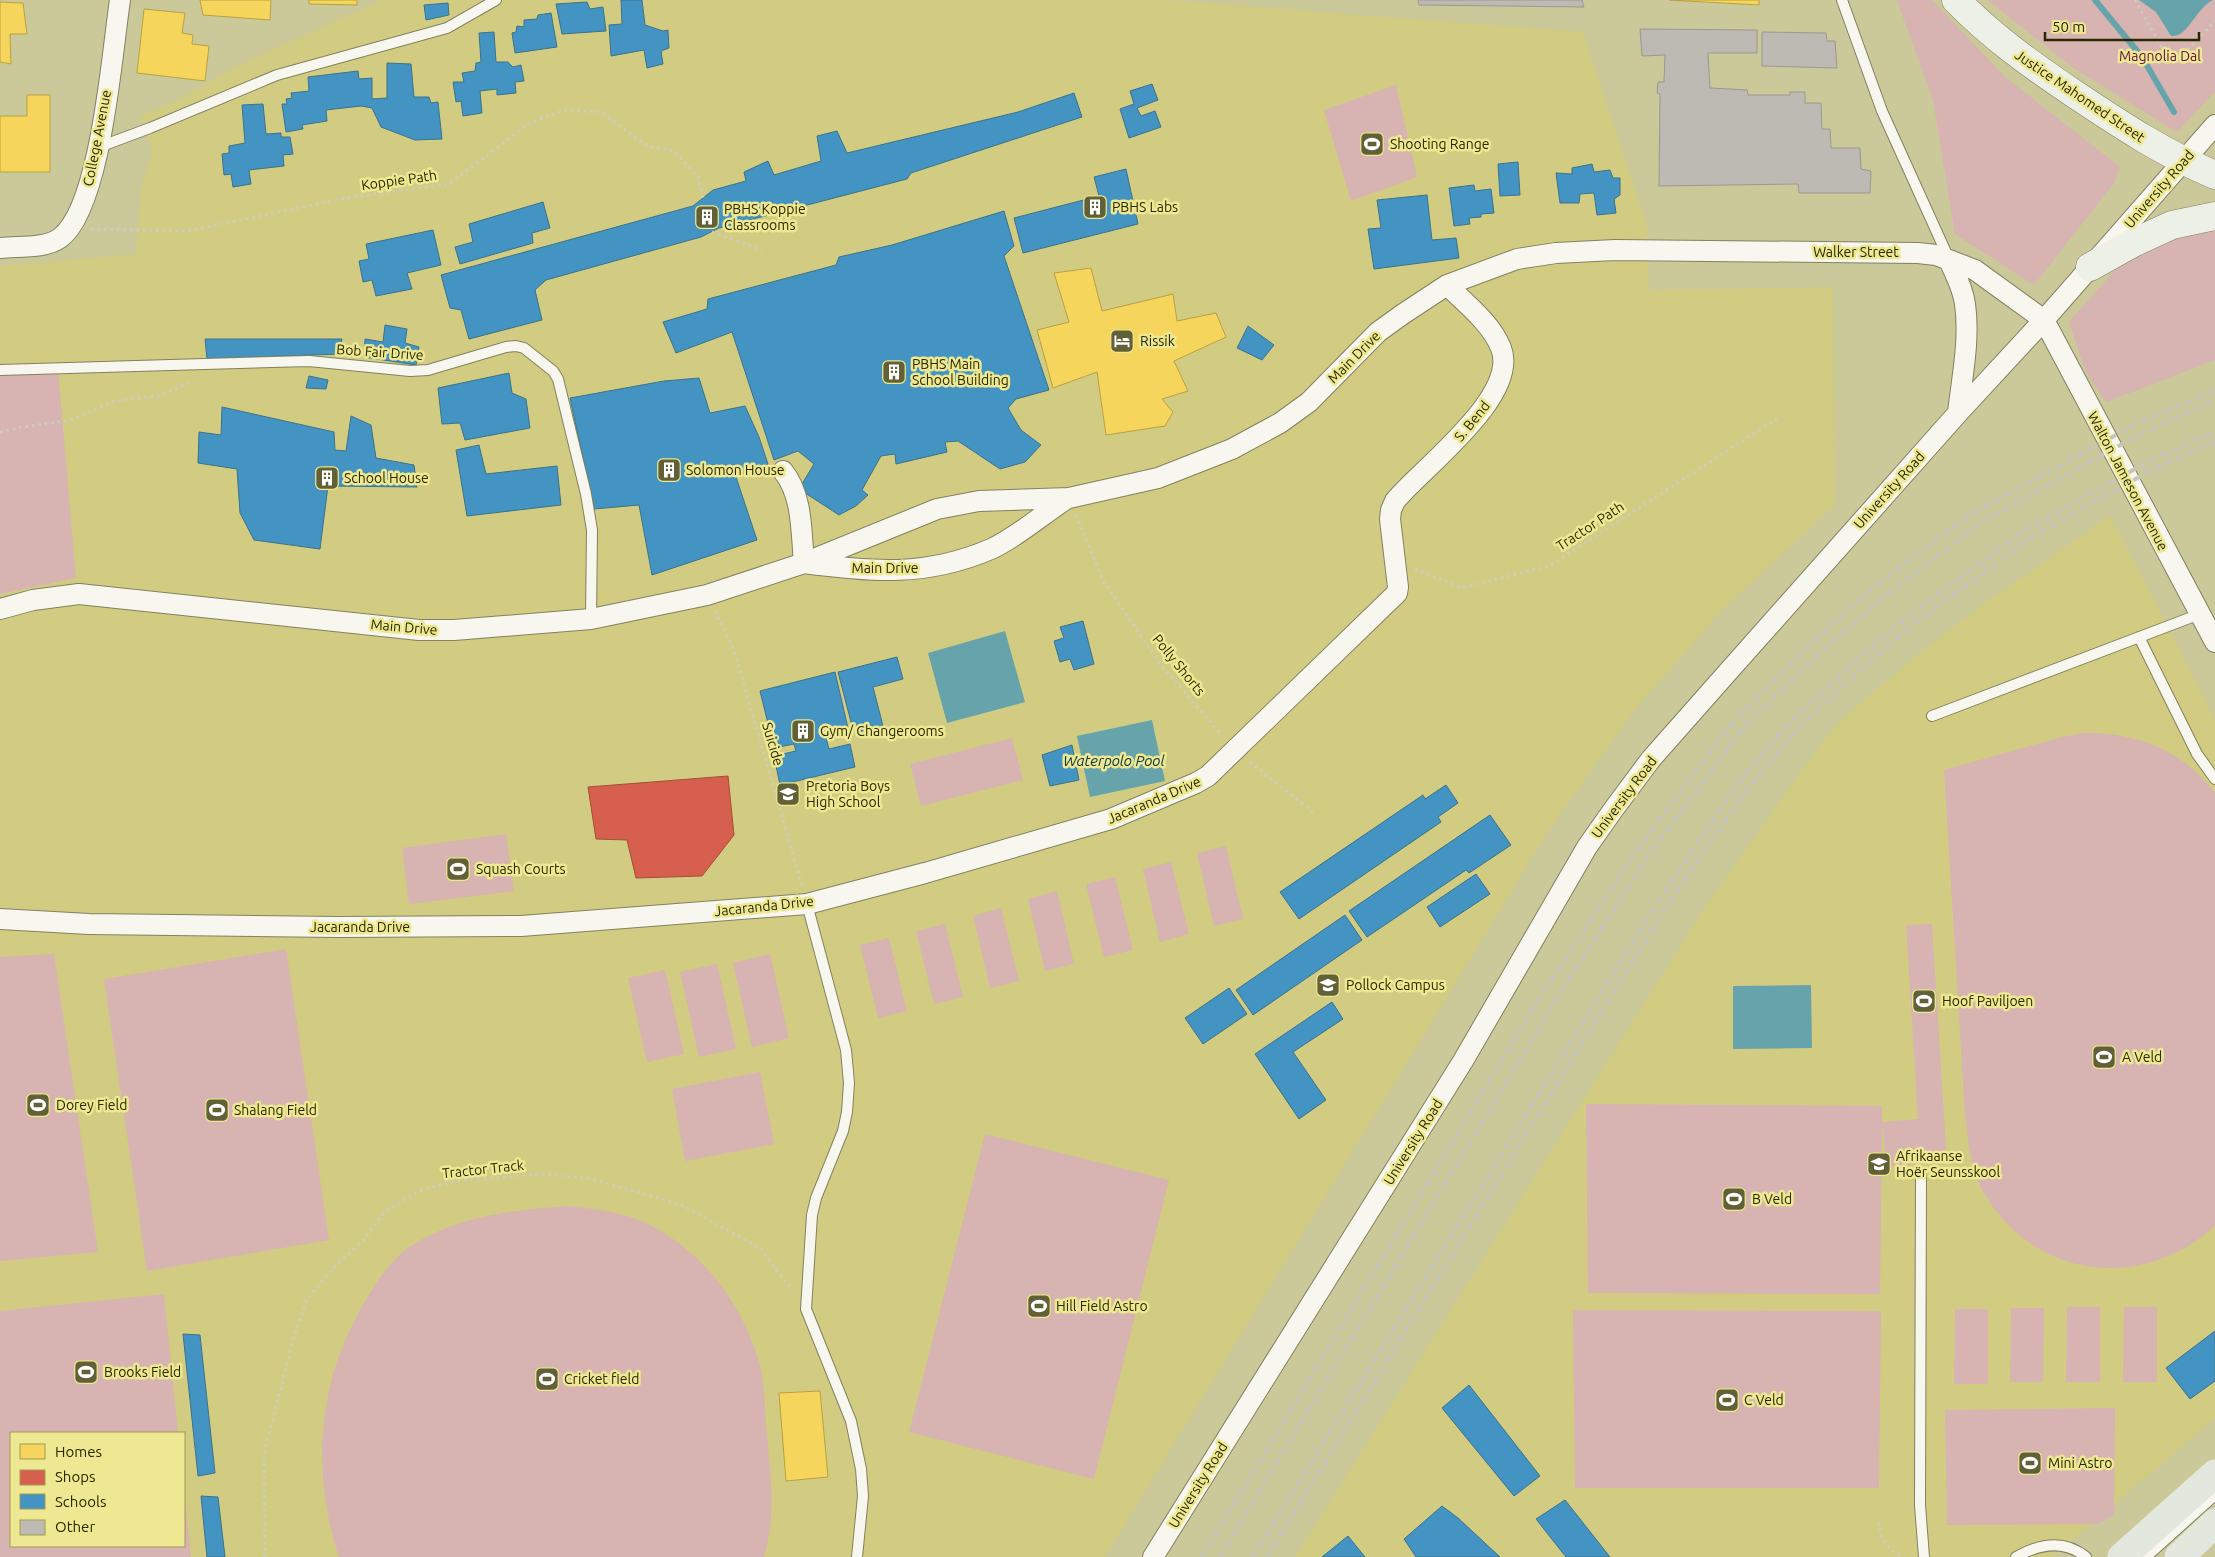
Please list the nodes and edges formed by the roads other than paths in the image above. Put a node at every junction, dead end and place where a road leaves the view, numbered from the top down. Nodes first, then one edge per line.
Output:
1 (120, 0) edge
2 (496, 0) edge
3 (1842, 0) edge
4 (1956, 0) edge
5 (2215, 125) edge
6 (99, 146) junction
7 (2184, 162) junction
8 (2215, 174) edge
9 (2215, 216) edge
10 (0, 248) edge
11 (1649, 250) joint
12 (1949, 260) junction
13 (2090, 267) junction
14 (1447, 285) junction
15 (2044, 320) junction
16 (0, 370) edge
17 (1958, 412) junction
18 (783, 472) dead end
19 (1069, 498) junction
20 (1395, 555) joint
21 (804, 563) junction
22 (0, 609) edge
23 (2200, 614) junction
24 (591, 619) junction
25 (2139, 637) junction
26 (2215, 642) edge
27 (1932, 716) dead end
28 (2215, 779) edge
29 (807, 904) junction
30 (0, 919) edge
31 (1922, 1175) dead end
32 (2215, 1474) edge
33 (2215, 1495) edge
34 (2215, 1510) edge
35 (2215, 1523) edge
36 (2175, 1554) edge
37 (857, 1557) edge
38 (1153, 1557) edge
39 (1924, 1557) edge
40 (2016, 1557) edge
41 (2086, 1557) edge
42 (2122, 1557) edge
43 (2146, 1557) edge

1 - 6 street, College Avenue
2 - 6 lane
3 - 12 lane
4 - 7 main road, Justice Mahomed Street
5 - 7 street, University Road
6 - 10 street, College Avenue
7 - 8 main road, Justice Mahomed Street
7 - 13 street, University Road
9 - 13 main road
11 - 12 street, Walker Street
11 - 14 street, Main Drive
12 - 15 street, Walker Street
12 - 17 street
13 - 15 street, University Road
14 - 19 street, Main Drive
14 - 20 street, S. Bend
15 - 17 street, University Road
15 - 23 street, Walton Jameson Avenue
16 - 24 lane, Bob Fair Drive
17 - 38 street, University Road
18 - 21 street
19 - 21 street, Main Drive
19 - 21 street, Main Drive
20 - 29 street, Jacaranda Drive
21 - 24 street, Main Drive
22 - 24 street, Main Drive
23 - 25 lane
23 - 26 street, Walton Jameson Avenue
25 - 27 lane
25 - 28 lane
29 - 30 street, Jacaranda Drive
29 - 37 lane
31 - 39 lane
32 - 42 main road
33 - 43 lane
34 - 36 lane
35 - 36 main road
40 - 41 lane

